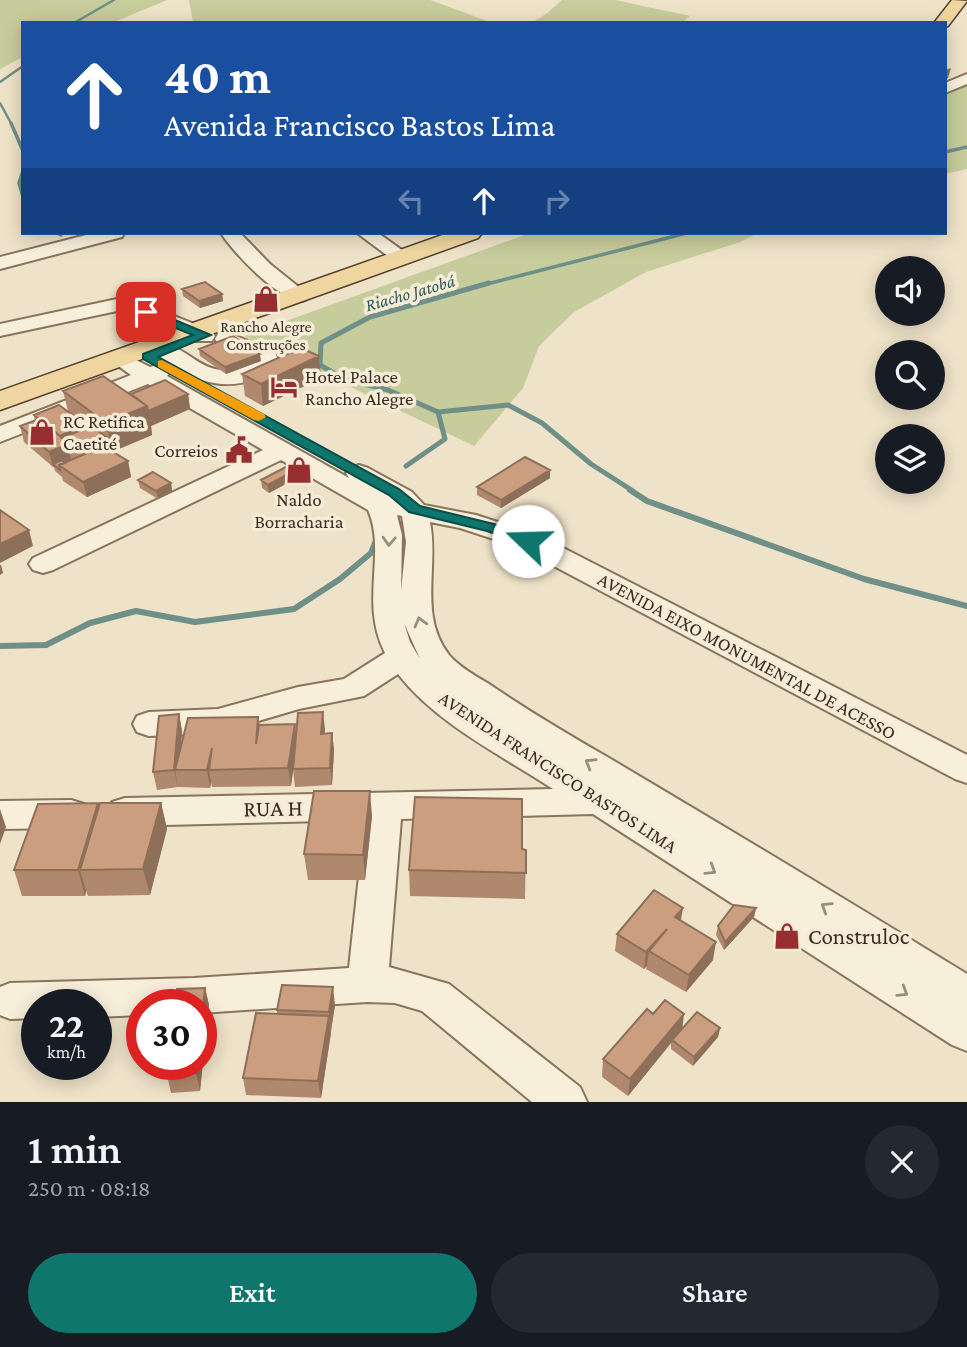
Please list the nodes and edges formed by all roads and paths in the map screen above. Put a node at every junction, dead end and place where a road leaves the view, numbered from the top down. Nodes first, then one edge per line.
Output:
1 (960, 0) edge
2 (944, 21) edge
3 (947, 72) edge
4 (967, 76) edge
5 (947, 88) edge
6 (107, 235) edge
7 (232, 235) edge
8 (369, 235) edge
9 (465, 235) edge
10 (403, 258) junction
11 (0, 262) edge
12 (298, 296) junction
13 (0, 330) edge
14 (212, 332) junction
15 (149, 360) junction
16 (0, 401) edge
17 (0, 410) edge
18 (0, 435) edge
19 (276, 440) junction
20 (379, 505) junction
21 (414, 509) junction
22 (43, 564) dead end
23 (400, 657) junction
24 (149, 724) dead end
25 (967, 770) edge
26 (612, 792) junction
27 (384, 806) junction
28 (0, 815) edge
29 (368, 984) junction
30 (967, 996) edge
31 (10, 1001) dead end
32 (967, 1032) edge
33 (565, 1102) edge

1 - 2 main road
3 - 4 street
4 - 5 street
6 - 11 street
7 - 12 street
8 - 10 street
9 - 10 main road
10 - 12 main road
12 - 14 main road
13 - 14 street
14 - 15 main road
14 - 15 street
15 - 16 main road
15 - 17 main road
15 - 18 street
15 - 19 street
19 - 20 street
19 - 21 street
19 - 22 street
20 - 21 street, AVENIDA EIXO MONUMENTAL DE ACESSO
20 -> 23 street, AVENIDA FRANCISCO BASTOS LIMA
21 - 25 street, AVENIDA EIXO MONUMENTAL DE ACESSO
26 -> 21 street, AVENIDA FRANCISCO BASTOS LIMA
23 - 24 street
23 - 26 street, AVENIDA FRANCISCO BASTOS LIMA
26 - 27 street, RUA H
30 -> 26 street, AVENIDA FRANCISCO BASTOS LIMA
26 -> 32 street, AVENIDA FRANCISCO BASTOS LIMA
27 - 28 street, RUA H
27 - 29 street
29 - 31 street
29 - 33 street

